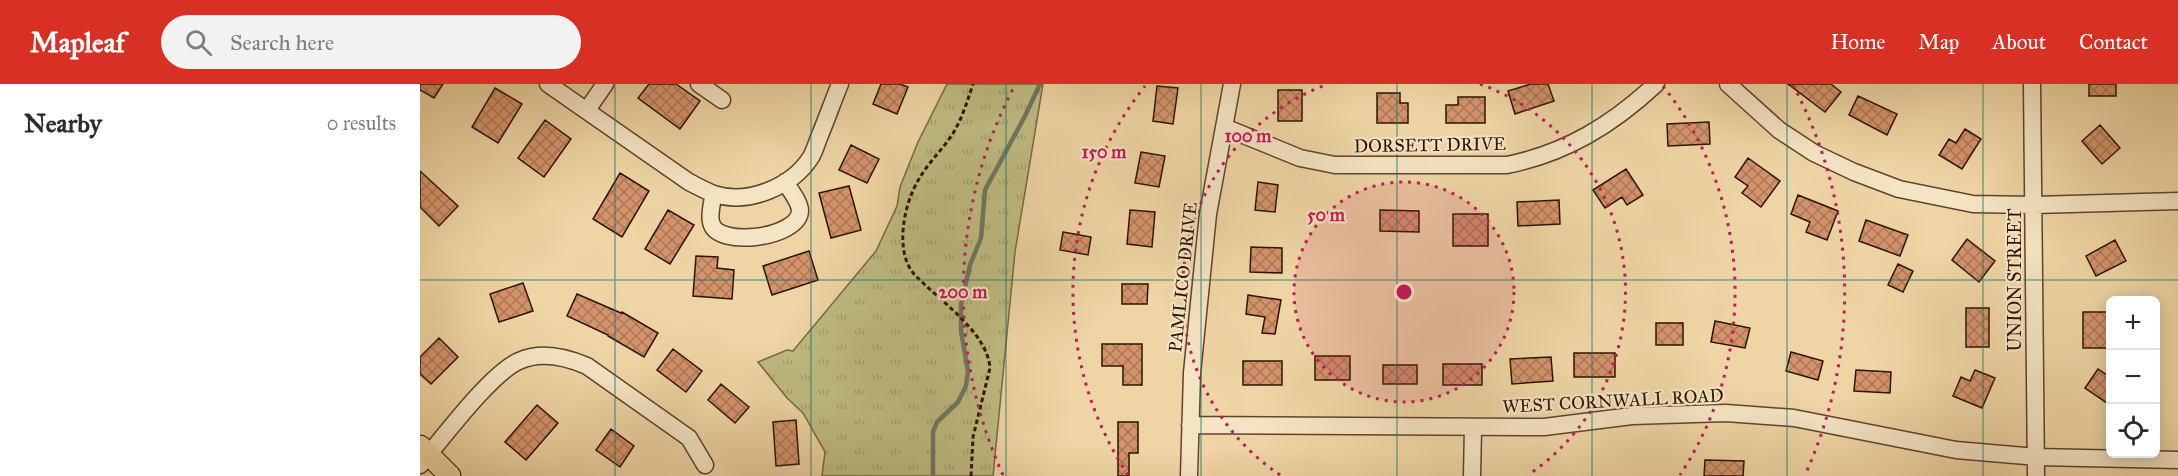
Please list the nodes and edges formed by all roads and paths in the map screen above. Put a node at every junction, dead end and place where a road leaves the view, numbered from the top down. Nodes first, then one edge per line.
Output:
1 (548, 84) edge
2 (605, 84) edge
3 (699, 84) edge
4 (840, 84) edge
5 (973, 84) edge
6 (1232, 84) edge
7 (1656, 84) edge
8 (1728, 84) edge
9 (2032, 84) edge
10 (722, 100) dead end
11 (587, 110) junction
12 (1224, 127) junction
13 (785, 182) junction
14 (714, 194) junction
15 (2178, 201) edge
16 (2034, 205) junction
17 (1190, 425) junction
18 (1473, 428) junction
19 (423, 455) edge
20 (2036, 457) junction
21 (2178, 460) edge
22 (705, 465) dead end
23 (450, 476) edge
24 (971, 476) edge
25 (1189, 476) edge
26 (1472, 476) edge
27 (2036, 476) edge

1 - 11 street
2 - 11 street
3 - 10 street
4 - 13 street
5 - 24 path
6 - 12 street, PAMLICO DRIVE
7 - 12 street, DORSETT DRIVE
8 - 16 street
9 - 16 street, UNION STREET
11 - 14 street
12 - 17 street, PAMLICO DRIVE
13 - 14 street
13 - 14 street
15 - 16 street
16 - 20 street, UNION STREET
17 - 18 street, WEST CORNWALL ROAD
17 - 25 street, PAMLICO DRIVE
18 - 20 street, WEST CORNWALL ROAD
18 - 26 street
19 - 22 street
19 - 23 main road
20 - 21 street, WEST CORNWALL ROAD
20 - 27 street, UNION STREET

